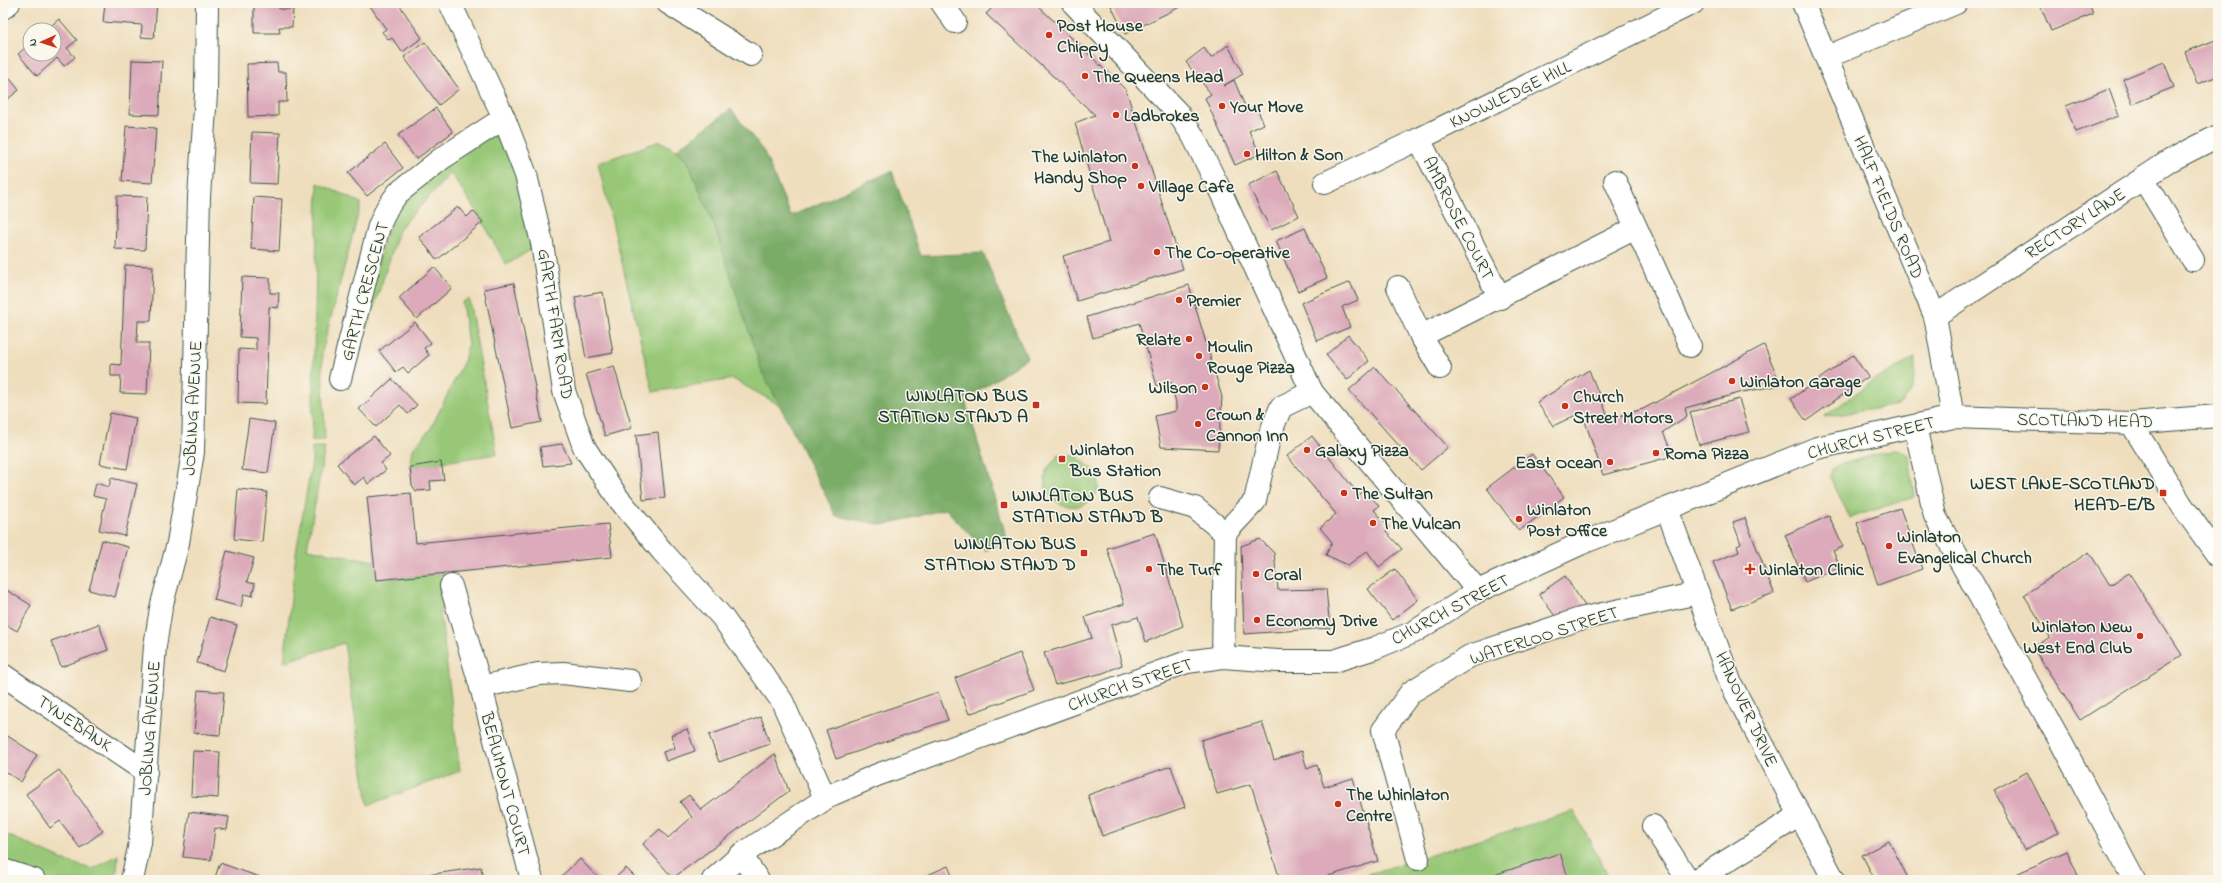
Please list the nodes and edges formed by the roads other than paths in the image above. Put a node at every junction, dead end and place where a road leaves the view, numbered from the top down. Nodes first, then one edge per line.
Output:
1 (9, 3) edge
2 (207, 3) edge
3 (450, 3) edge
4 (668, 3) edge
5 (942, 3) edge
6 (1073, 3) edge
7 (1693, 3) edge
8 (1803, 3) edge
9 (1956, 3) edge
10 (3, 8) edge
11 (955, 22) dead end
12 (751, 55) dead end
13 (1827, 57) junction
14 (504, 118) junction
15 (2218, 136) edge
16 (1419, 139) junction
17 (2143, 178) junction
18 (1615, 181) dead end
19 (1325, 183) dead end
20 (1636, 228) junction
21 (2193, 260) dead end
22 (1398, 287) dead end
23 (1500, 298) junction
24 (1935, 316) junction
25 (1421, 336) junction
26 (1690, 346) dead end
27 (1440, 368) dead end
28 (340, 379) dead end
29 (1312, 392) junction
30 (2218, 416) edge
31 (1952, 417) junction
32 (2131, 423) junction
33 (1915, 426) junction
34 (1160, 498) dead end
35 (1667, 509) junction
36 (1225, 534) junction
37 (2218, 556) edge
38 (451, 586) dead end
39 (1478, 591) junction
40 (1698, 593) junction
41 (1223, 657) junction
42 (3, 675) edge
43 (630, 681) dead end
44 (481, 687) junction
45 (146, 772) junction
46 (825, 798) junction
47 (1800, 815) junction
48 (1653, 826) dead end
49 (741, 855) junction
50 (1418, 859) dead end
51 (3, 870) edge
52 (34, 880) edge
53 (132, 880) edge
54 (532, 880) edge
55 (713, 880) edge
56 (758, 880) edge
57 (1688, 880) edge
58 (1696, 880) edge
59 (1834, 880) edge
60 (2134, 880) edge

1 - 10 street
2 - 45 street, JOBLING AVENUE
3 - 14 street, GARTH FARM ROAD
4 - 12 street
5 - 11 street
6 - 29 street
7 - 16 street, KNOWLEDGE HILL
8 - 13 street, HALF FIELDS ROAD
9 - 13 street
13 - 24 street, HALF FIELDS ROAD
14 - 28 street, GARTH CRESCENT
14 - 46 street, GARTH FARM ROAD
15 - 17 street, RECTORY LANE
16 - 19 street, KNOWLEDGE HILL
16 - 23 street, AMBROSE COURT
17 - 21 street
17 - 24 street, RECTORY LANE
18 - 20 street
20 - 23 street, AMBROSE COURT
20 - 26 street
22 - 25 street
23 - 25 street, AMBROSE COURT
24 - 31 street, HALF FIELDS ROAD
25 - 27 street
29 - 36 street
29 - 39 street
30 - 32 street, SCOTLAND HEAD
31 - 32 street, SCOTLAND HEAD
31 - 33 street, CHURCH STREET
32 - 37 street
33 - 35 street, CHURCH STREET
33 - 60 street
34 - 36 street
35 - 39 street, CHURCH STREET
35 - 40 street, HANOVER DRIVE
36 - 41 street
38 - 44 street, BEAUMONT COURT
39 - 41 street, CHURCH STREET
40 - 47 street, HANOVER DRIVE
40 - 50 street, WATERLOO STREET
41 - 46 street, CHURCH STREET
42 - 45 street, TYNEBANK
43 - 44 street, BEAUMONT COURT
44 - 54 street, BEAUMONT COURT
45 - 53 street, JOBLING AVENUE
46 - 49 street, CHURCH STREET
47 - 58 street
47 - 59 street, HANOVER DRIVE
48 - 57 street
49 - 55 street, CHURCH STREET
49 - 56 street
51 - 52 street

